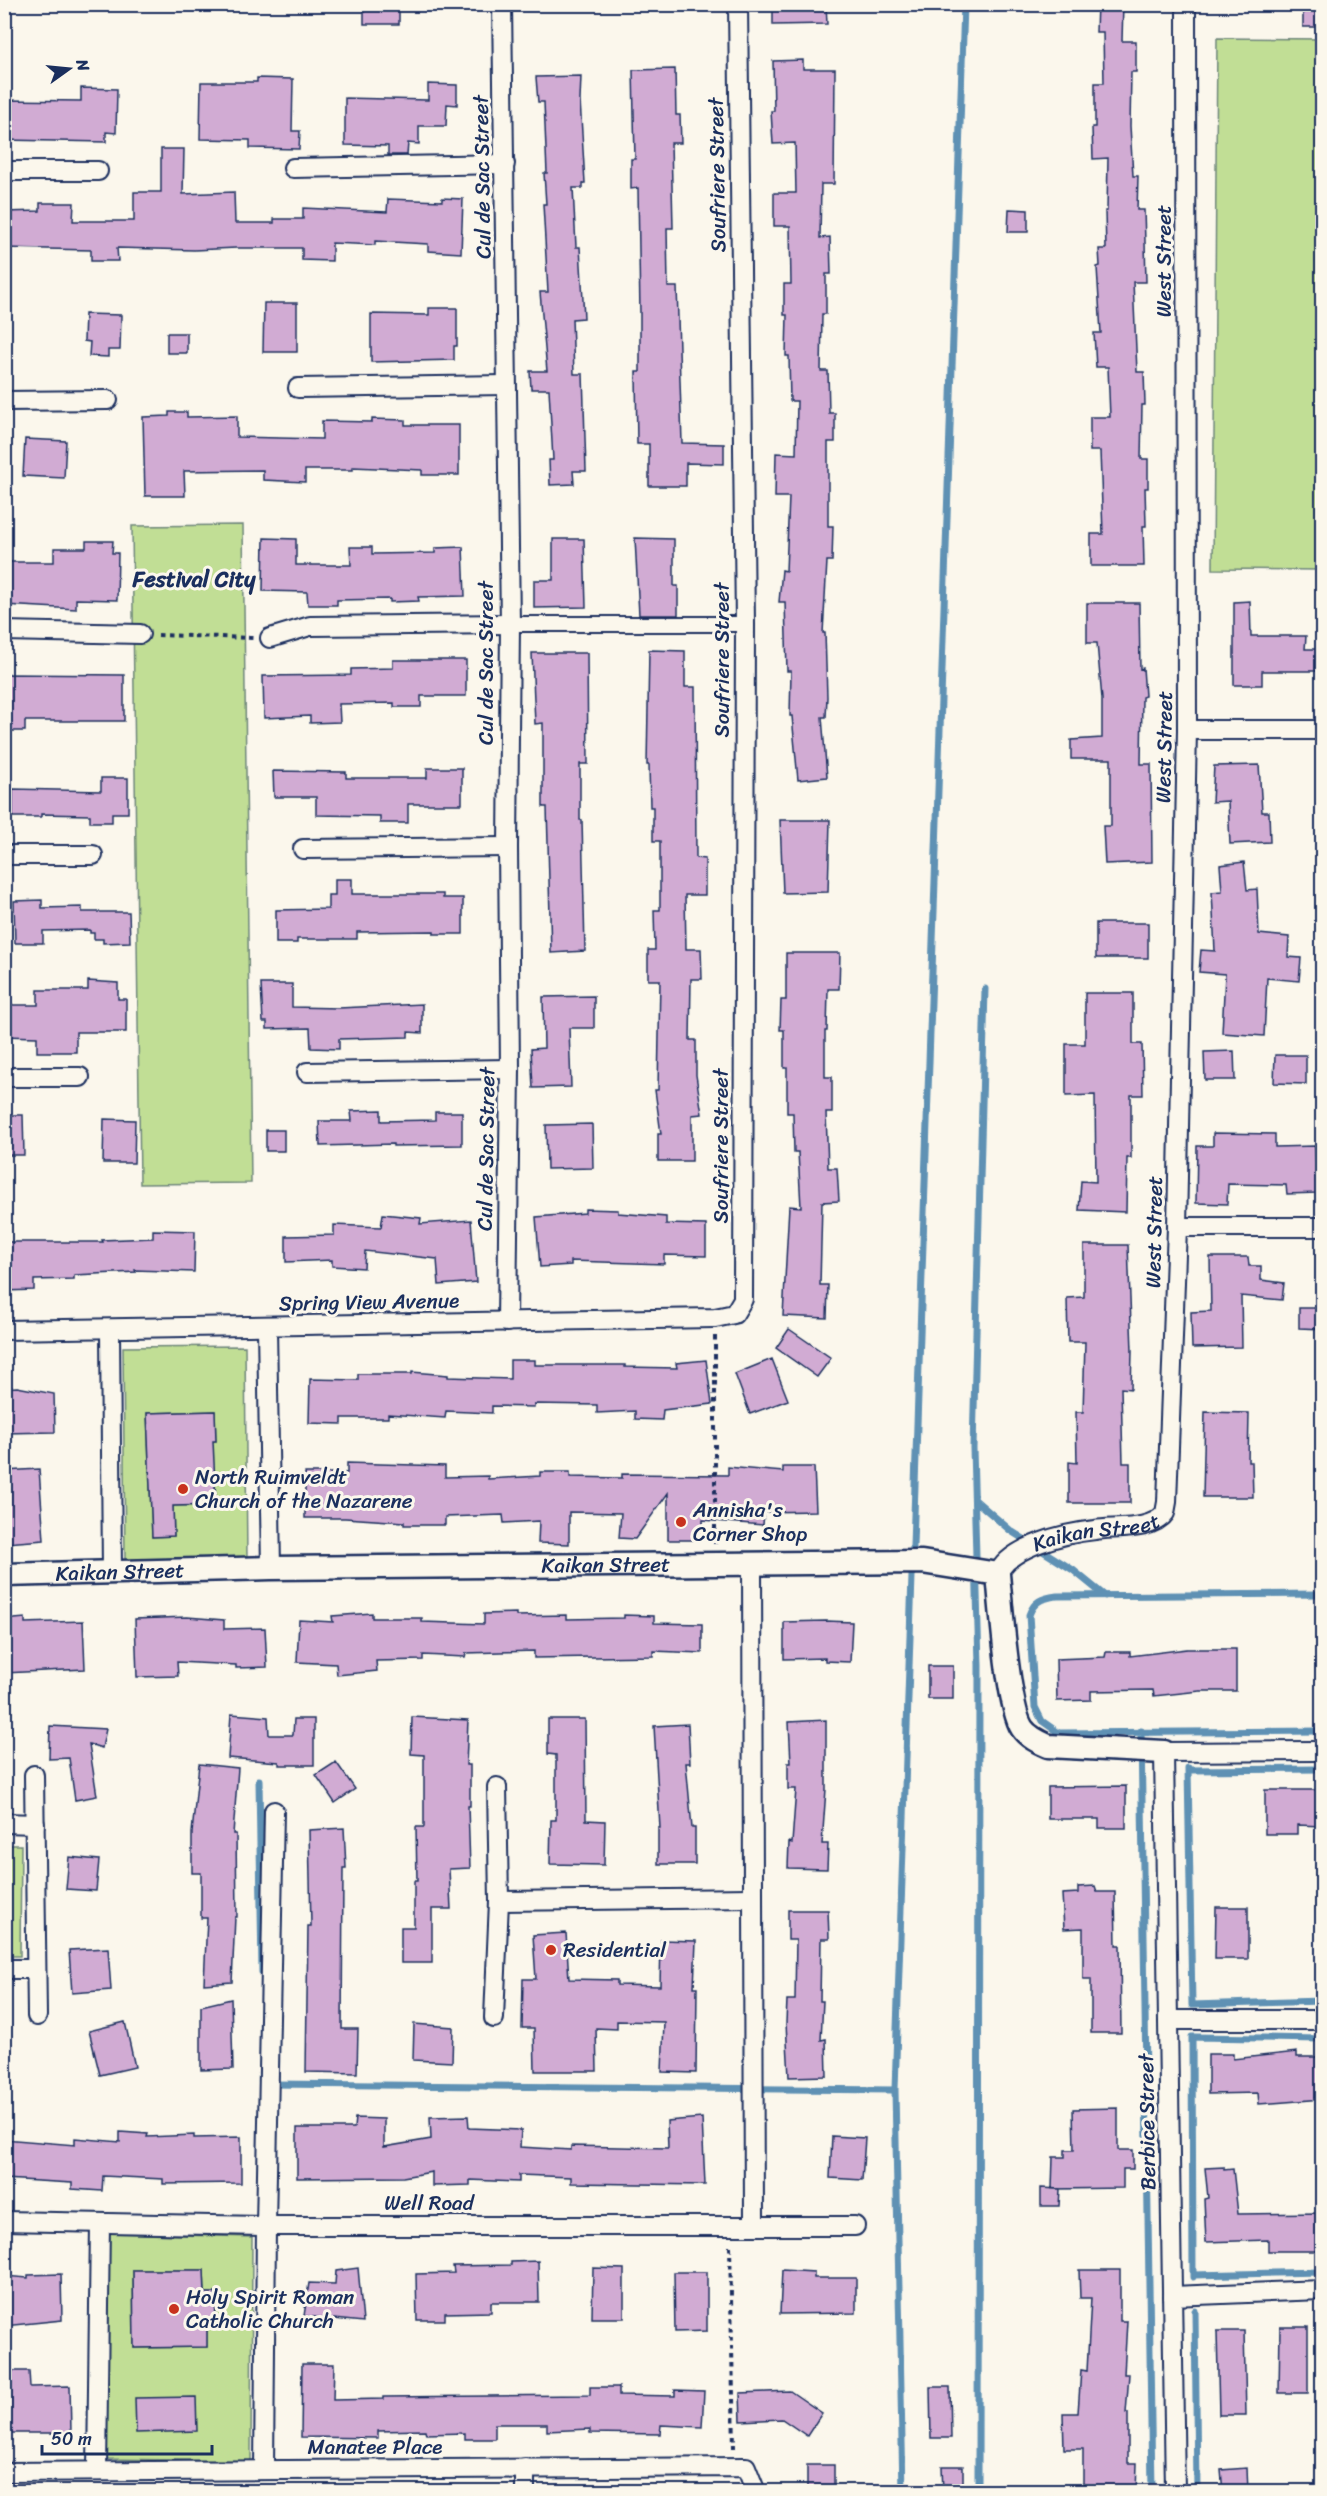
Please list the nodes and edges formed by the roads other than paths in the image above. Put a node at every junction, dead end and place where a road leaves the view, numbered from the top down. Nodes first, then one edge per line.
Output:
1 (502, 4) edge
2 (738, 4) edge
3 (1186, 4) edge
4 (505, 164) junction
5 (293, 168) dead end
6 (4, 171) edge
7 (98, 171) dead end
8 (506, 385) junction
9 (298, 388) dead end
10 (108, 400) dead end
11 (4, 401) edge
12 (510, 624) junction
13 (745, 624) junction
14 (4, 632) edge
15 (140, 634) road end
16 (270, 638) road end
17 (1187, 730) junction
18 (1323, 730) edge
19 (508, 847) junction
20 (303, 849) dead end
21 (4, 855) edge
22 (93, 855) dead end
23 (510, 1069) junction
24 (308, 1072) dead end
25 (4, 1077) edge
26 (80, 1077) dead end
27 (1177, 1227) junction
28 (1323, 1227) edge
29 (734, 1314) joint
30 (507, 1322) junction
31 (267, 1327) junction
32 (4, 1330) edge
33 (110, 1330) junction
34 (1168, 1490) joint
35 (752, 1563) junction
36 (271, 1568) junction
37 (112, 1572) junction
38 (998, 1574) junction
39 (4, 1575) edge
40 (1323, 1750) edge
41 (1164, 1752) junction
42 (34, 1775) dead end
43 (497, 1786) dead end
44 (273, 1811) dead end
45 (4, 1824) edge
46 (35, 1824) junction
47 (753, 1898) junction
48 (499, 1901) junction
49 (4, 1969) edge
50 (36, 1969) junction
51 (37, 2016) dead end
52 (494, 2018) dead end
53 (1168, 2020) junction
54 (1323, 2020) edge
55 (4, 2221) edge
56 (100, 2223) junction
57 (754, 2224) junction
58 (266, 2226) junction
59 (855, 2226) dead end
60 (1323, 2290) edge
61 (1172, 2296) junction
62 (525, 2469) junction
63 (264, 2470) junction
64 (97, 2471) junction
65 (4, 2472) edge
66 (525, 2492) edge
67 (756, 2492) edge
68 (1175, 2492) edge

1 - 4 street, Cul de Sac Street
2 - 13 street, Soufriere Street
3 - 17 street, West Street
4 - 5 street
4 - 8 street, Cul de Sac Street
6 - 7 street
8 - 9 street
8 - 12 street, Cul de Sac Street
10 - 11 street
12 - 13 street
12 - 16 street
12 - 19 street, Cul de Sac Street
13 - 29 street, Soufriere Street
14 - 15 street
17 - 18 street
17 - 27 street, West Street
19 - 20 street
19 - 23 street, Cul de Sac Street
21 - 22 street
23 - 24 street
23 - 30 street, Cul de Sac Street
25 - 26 street
27 - 28 street
27 - 34 street, West Street
29 - 30 street, Spring View Avenue
30 - 31 street, Spring View Avenue
31 - 33 street, Spring View Avenue
31 - 36 street
32 - 33 street, Spring View Avenue
33 - 37 street
34 - 38 street, Kaikan Street
35 - 36 street, Kaikan Street
35 - 38 street, Kaikan Street
35 - 47 street
36 - 37 street, Kaikan Street
37 - 39 street, Kaikan Street
38 - 41 street
40 - 41 street
41 - 53 street, Berbice Street
42 - 46 street
43 - 48 street
44 - 58 street
45 - 46 street
46 - 50 street
47 - 48 street
47 - 57 street
48 - 52 street
49 - 50 street
50 - 51 street
53 - 54 street
53 - 61 street, Berbice Street
55 - 56 street, Well Road
56 - 58 street, Well Road
56 - 64 street
57 - 58 street, Well Road
57 - 59 street, Well Road
58 - 63 street
60 - 61 street
61 - 68 street, Berbice Street
62 - 63 street, Manatee Place
62 - 66 street
62 - 67 street, Manatee Place
63 - 64 street, Manatee Place
64 - 65 street, Manatee Place

